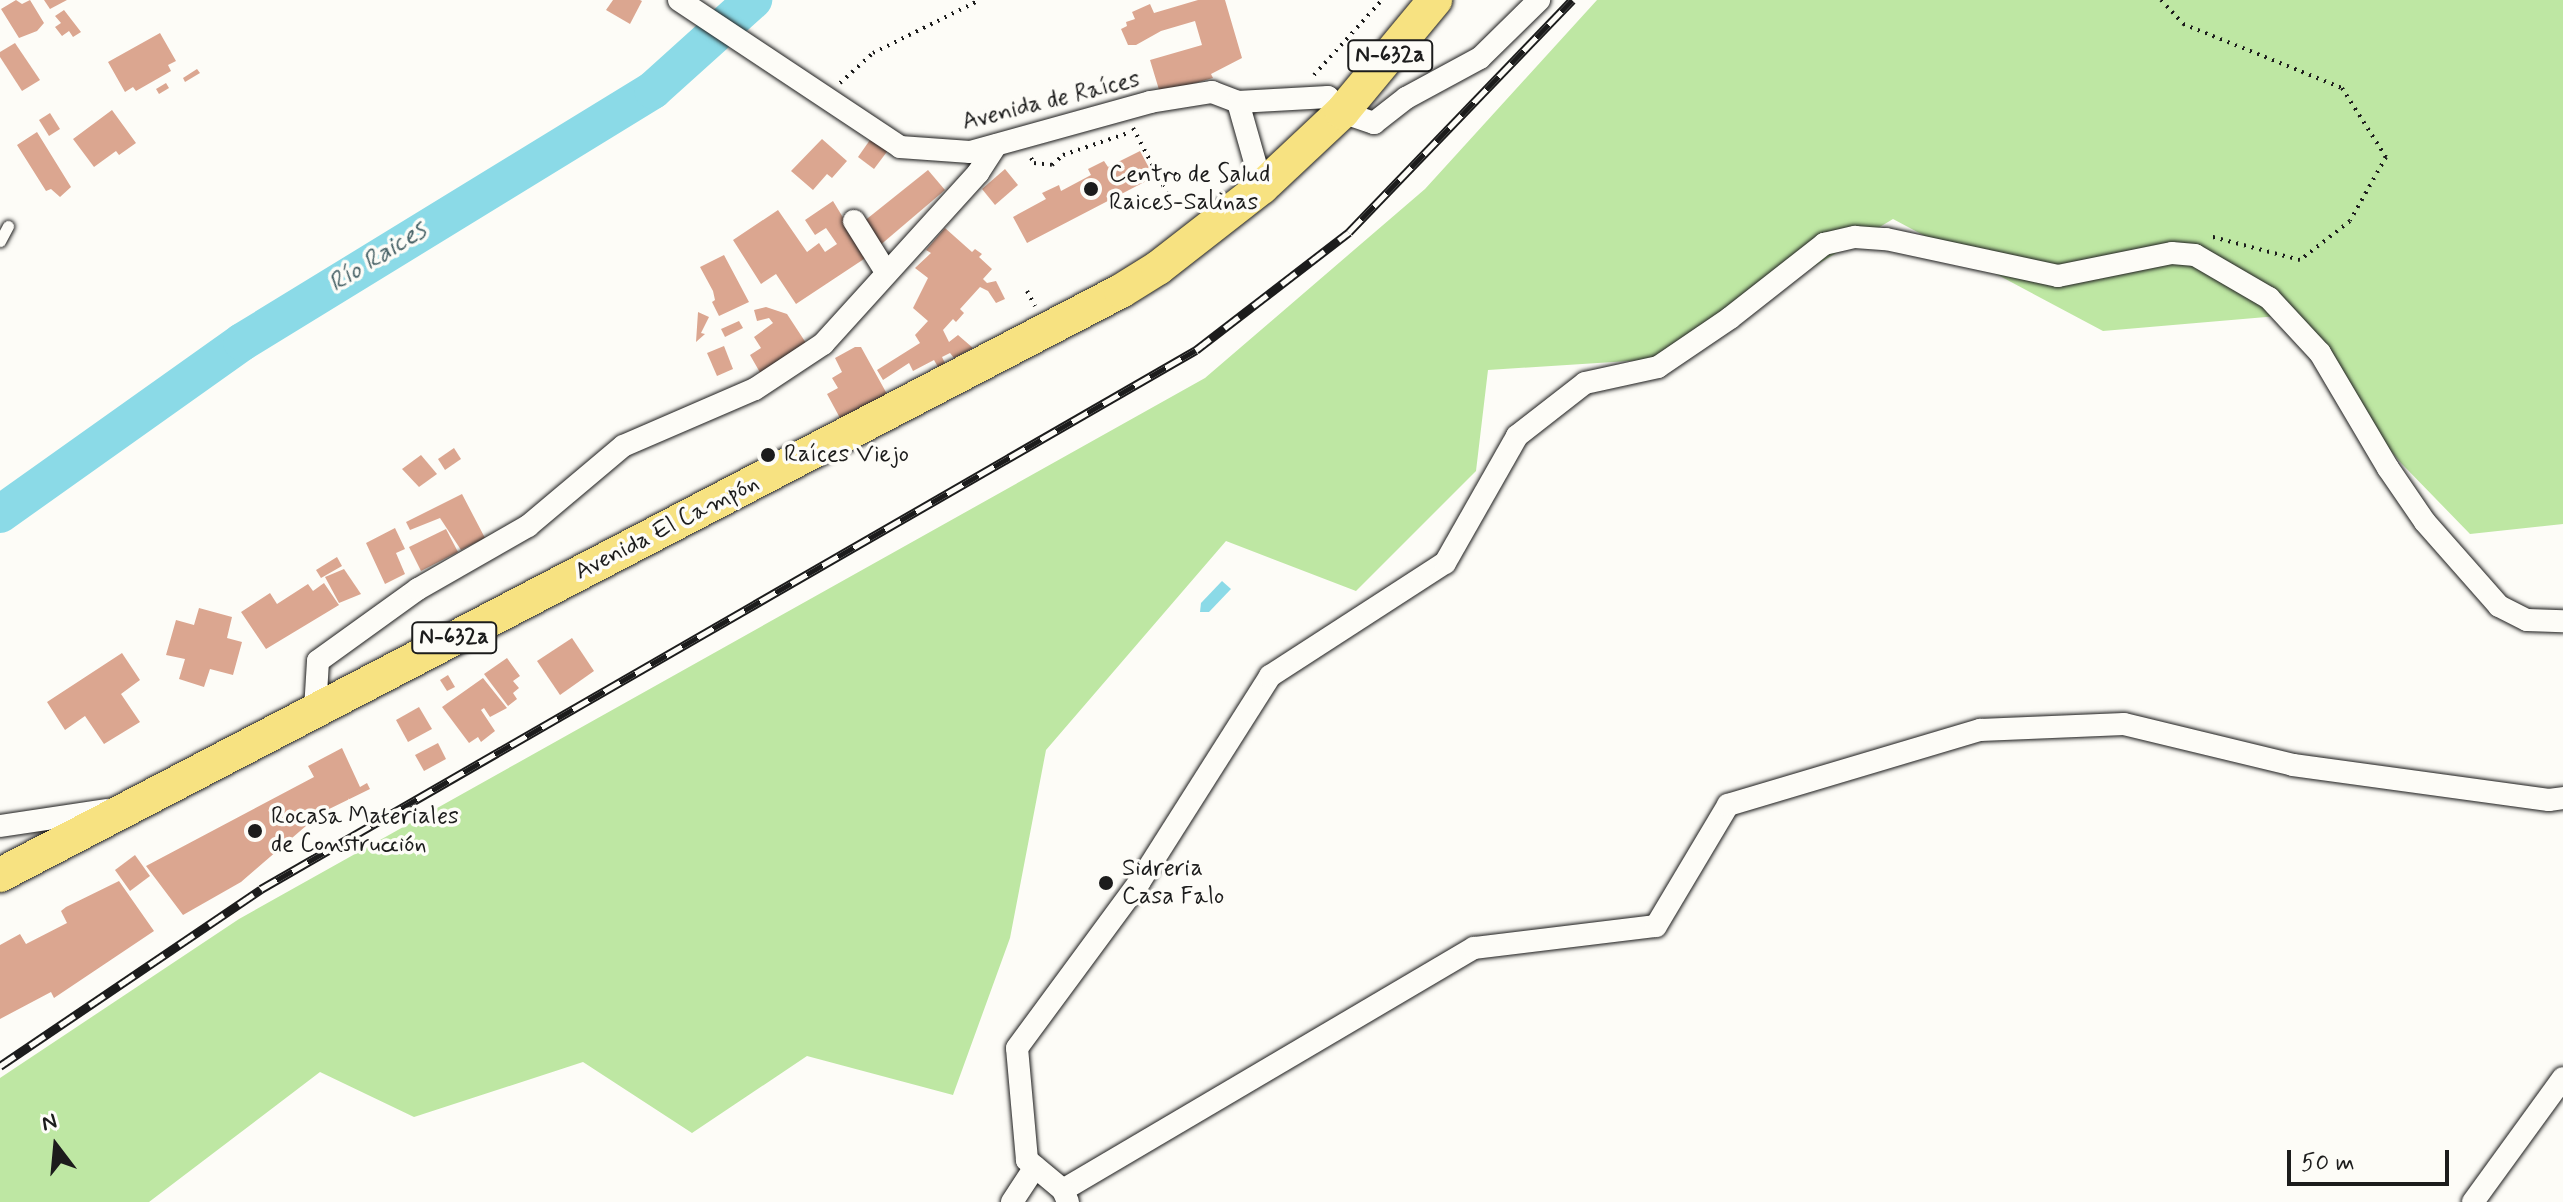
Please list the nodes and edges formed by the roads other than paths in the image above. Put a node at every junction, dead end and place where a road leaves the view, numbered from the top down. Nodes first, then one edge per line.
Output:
1 (679, 0) edge
2 (1435, 0) edge
3 (1539, 0) edge
4 (1238, 102) junction
5 (1342, 112) junction
6 (996, 145) junction
7 (1262, 187) junction
8 (854, 221) dead end
9 (8, 226) dead end
10 (0, 241) edge
11 (886, 272) junction
12 (2563, 621) edge
13 (315, 710) junction
14 (2563, 798) edge
15 (132, 806) junction
16 (0, 826) edge
17 (0, 875) edge
18 (2563, 1078) edge
19 (1035, 1167) junction
20 (1066, 1196) edge
21 (1012, 1202) edge
22 (2473, 1202) edge

1 - 6 street, Avenida de Raíces
2 - 5 main road, Avenida El Campón / N-632a
3 - 5 street
4 - 5 street, Avenida de Raíces
4 - 6 street, Avenida de Raíces
4 - 7 street
5 - 7 main road, Avenida El Campón / N-632a
6 - 11 street
7 - 13 main road, Avenida El Campón / N-632a
8 - 11 street
9 - 10 lane
11 - 13 street
12 - 19 street
13 - 15 main road, Avenida El Campón / N-632a
14 - 20 street
15 - 16 street
15 - 17 main road, Avenida El Campón / N-632a
18 - 22 street
19 - 20 street
19 - 21 street

